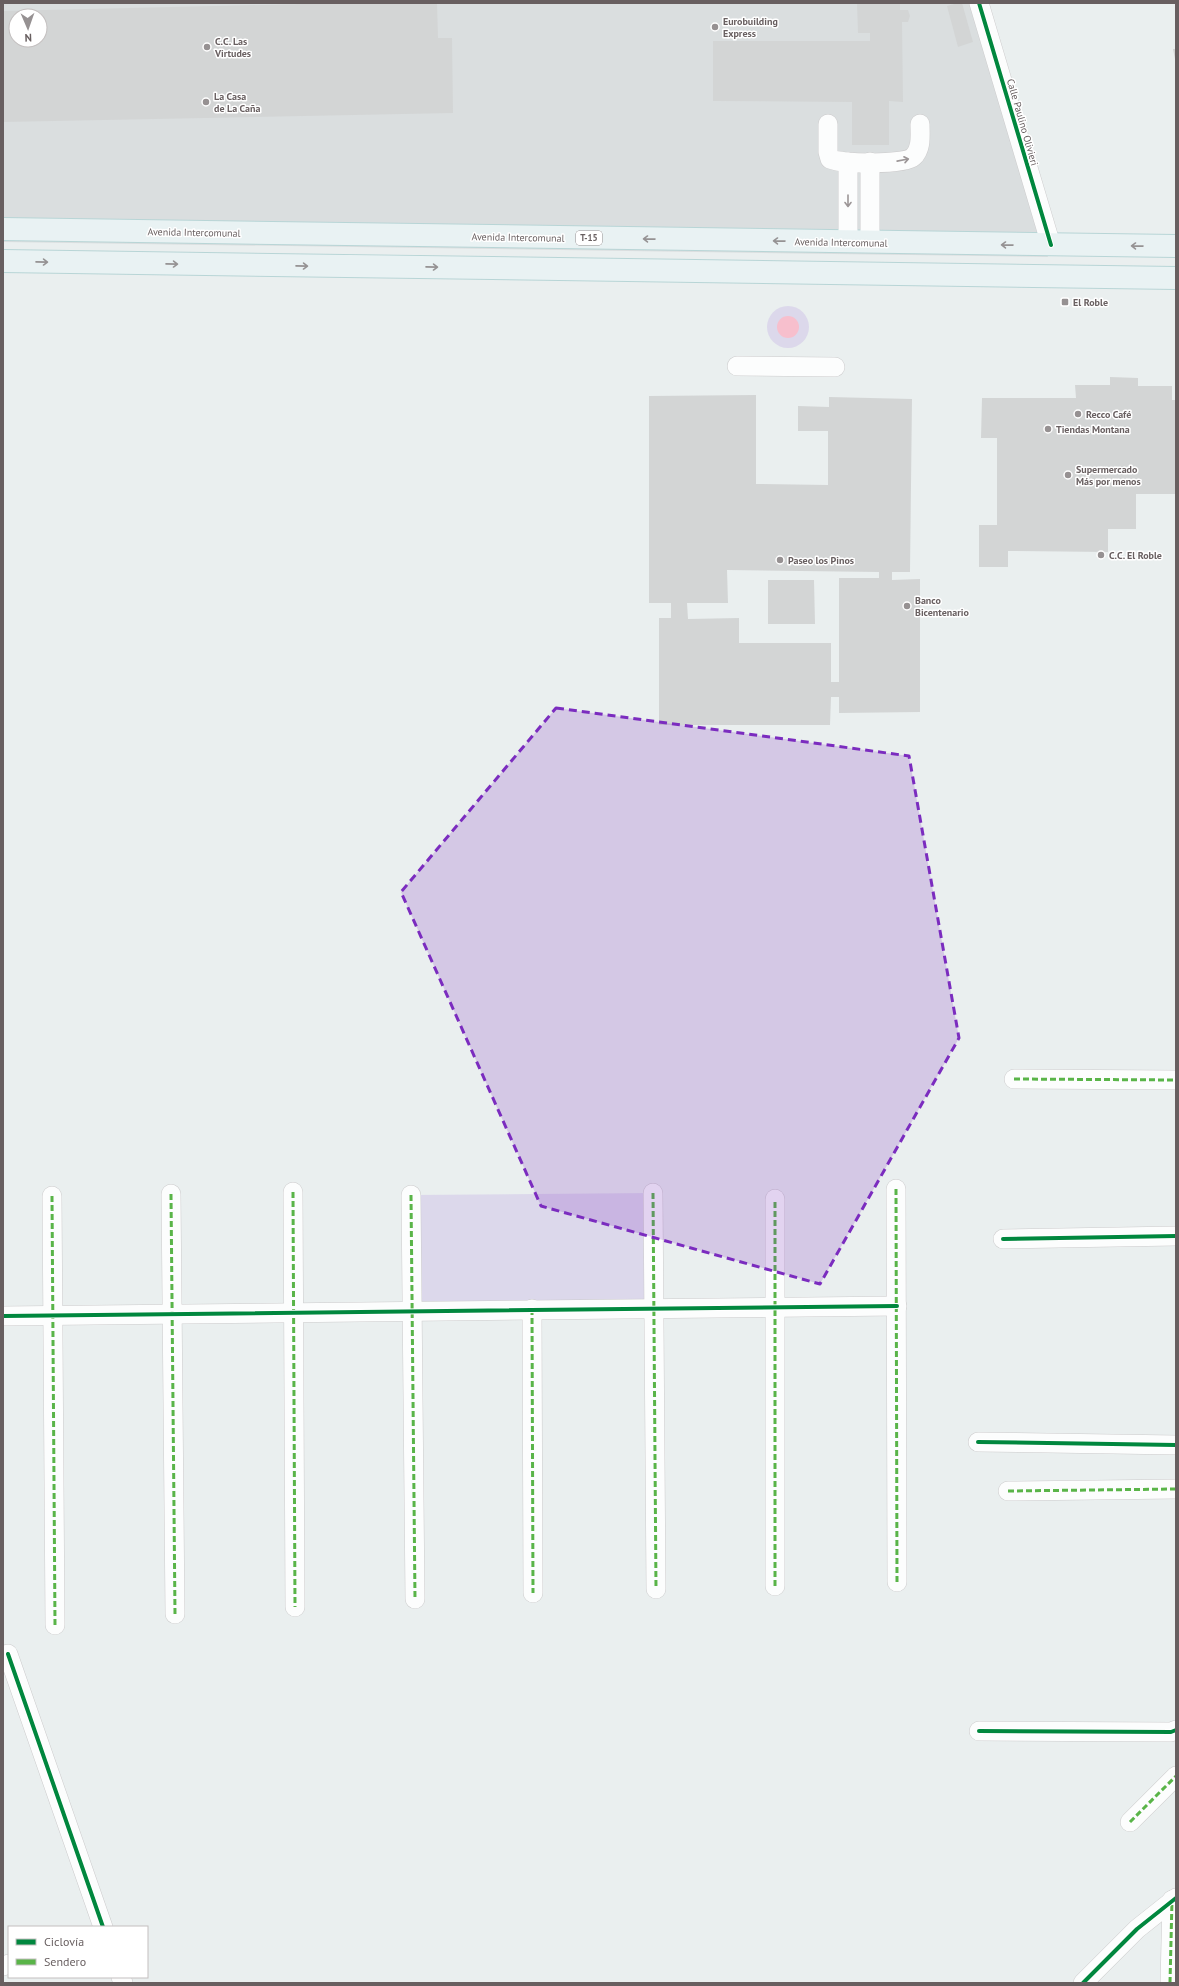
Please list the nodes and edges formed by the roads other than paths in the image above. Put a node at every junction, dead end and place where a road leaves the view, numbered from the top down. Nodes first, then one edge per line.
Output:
1 (979, 3) edge
2 (828, 124) dead end
3 (920, 124) dead end
4 (848, 162) junction
5 (870, 162) junction
6 (3, 229) edge
7 (848, 242) junction
8 (870, 242) junction
9 (1051, 245) junction
10 (1176, 246) edge
11 (3, 261) edge
12 (1176, 278) edge
13 (737, 366) dead end
14 (835, 367) dead end
15 (1014, 1079) dead end
16 (1176, 1080) edge
17 (896, 1189) dead end
18 (292, 1192) dead end
19 (653, 1193) dead end
20 (170, 1194) dead end
21 (411, 1195) dead end
22 (52, 1196) dead end
23 (775, 1199) dead end
24 (1176, 1236) edge
25 (1003, 1239) dead end
26 (897, 1306) junction
27 (775, 1307) junction
28 (532, 1309) junction
29 (654, 1309) junction
30 (412, 1311) junction
31 (294, 1312) junction
32 (172, 1314) junction
33 (3, 1316) edge
34 (52, 1316) junction
35 (978, 1442) dead end
36 (1176, 1445) edge
37 (1176, 1489) edge
38 (1008, 1491) dead end
39 (897, 1582) dead end
40 (775, 1586) dead end
41 (656, 1589) dead end
42 (533, 1593) dead end
43 (415, 1599) dead end
44 (295, 1607) dead end
45 (175, 1614) dead end
46 (55, 1625) dead end
47 (8, 1654) dead end
48 (979, 1730) dead end
49 (1176, 1730) edge
50 (1176, 1776) edge
51 (1130, 1822) dead end
52 (1174, 1899) edge
53 (103, 1926) edge
54 (1083, 1983) edge
55 (1170, 1983) edge

1 - 9 street, Calle Paulino Olivieri
2 - 4 street
5 -> 3 street
4 - 5 street
4 -> 7 street
5 - 8 street
7 -> 6 main road, Avenida Intercomunal / T-15
7 - 8 main road, Avenida Intercomunal / T-15
9 -> 8 main road, Avenida Intercomunal / T-15
10 -> 9 main road, Avenida Intercomunal / T-15
11 -> 12 main road
13 - 14 street
15 - 16 street
17 - 26 street
18 - 31 street
19 - 29 street
20 - 32 street
21 - 30 street
22 - 34 street
23 - 27 street
24 - 25 street
26 - 27 street
26 - 39 street
27 - 29 street
27 - 40 street
28 - 29 street
28 - 30 street
28 - 42 street
29 - 41 street
30 - 31 street
30 - 43 street
31 - 32 street
31 - 44 street
32 - 34 street
32 - 45 street
33 - 34 street
34 - 46 street
35 - 36 street
37 - 38 street
47 - 53 street
48 - 49 street
50 - 51 street
52 - 54 street
52 - 55 street

